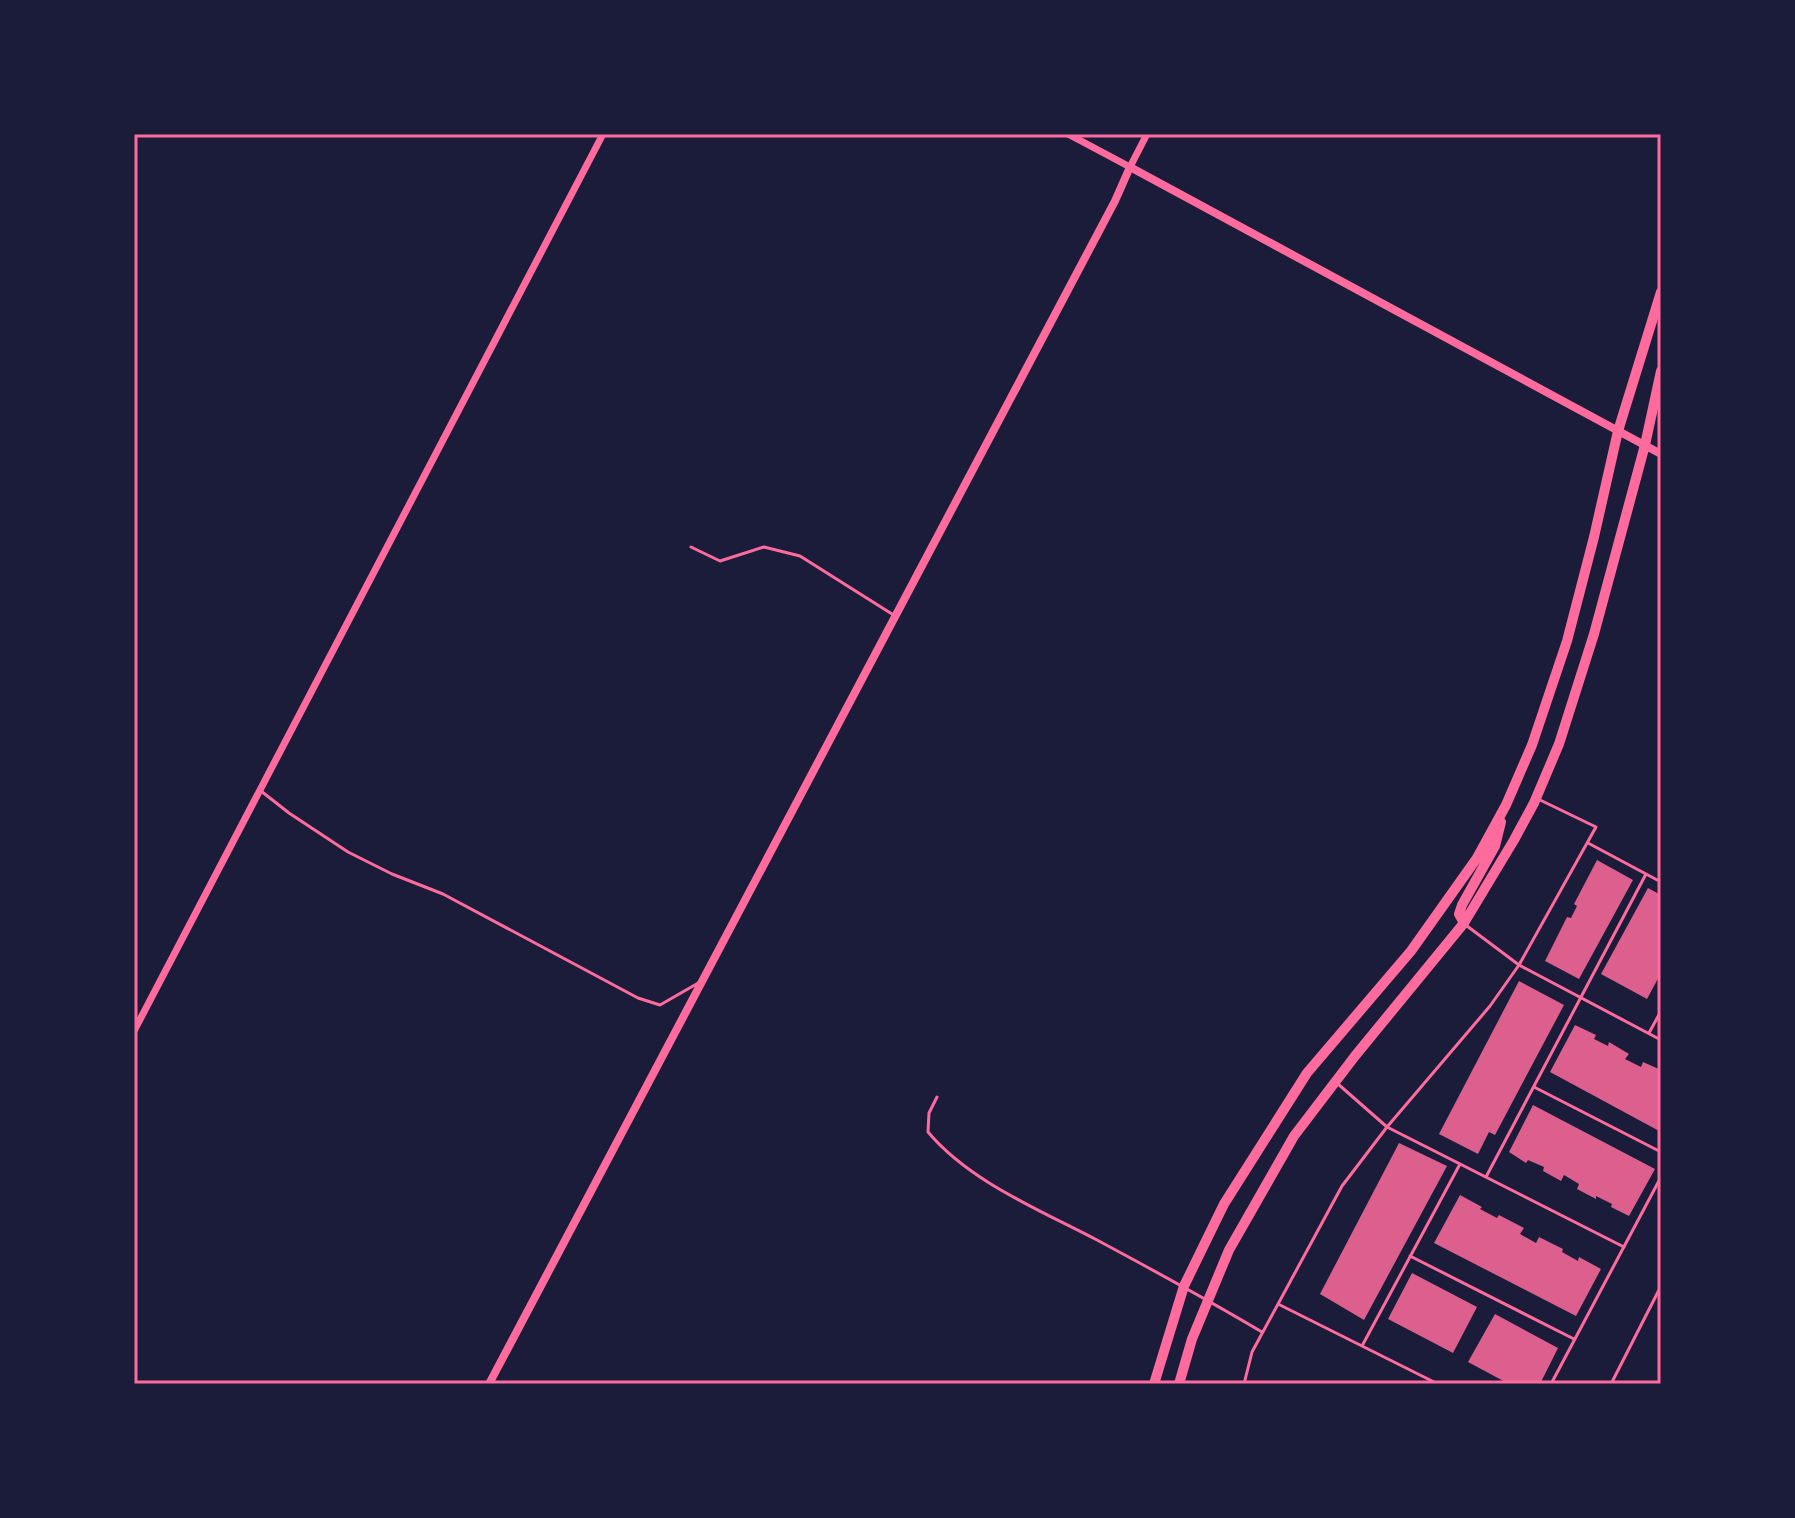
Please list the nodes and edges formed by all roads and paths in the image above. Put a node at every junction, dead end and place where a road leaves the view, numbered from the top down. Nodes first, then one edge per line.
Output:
1 (603, 134) edge
2 (1068, 134) edge
3 (1147, 134) edge
4 (1130, 167) junction
5 (1661, 292) edge
6 (1661, 371) edge
7 (1618, 431) junction
8 (1645, 445) junction
9 (1661, 454) edge
10 (691, 547) dead end
11 (895, 616) junction
12 (259, 789) junction
13 (1536, 798) junction
14 (1506, 805) junction
15 (1588, 843) junction
16 (1646, 874) junction
17 (1661, 882) edge
18 (1464, 923) junction
19 (1519, 965) junction
20 (703, 980) junction
21 (1581, 998) junction
22 (1661, 1011) edge
23 (134, 1031) edge
24 (1649, 1033) junction
25 (1661, 1040) edge
26 (1335, 1082) junction
27 (1534, 1087) junction
28 (937, 1097) dead end
29 (1387, 1127) junction
30 (1661, 1152) edge
31 (1460, 1164) junction
32 (1486, 1177) junction
33 (1661, 1177) edge
34 (1624, 1247) junction
35 (1410, 1256) junction
36 (1184, 1286) junction
37 (1661, 1286) edge
38 (1208, 1300) junction
39 (1278, 1304) junction
40 (1263, 1333) junction
41 (1575, 1339) junction
42 (1362, 1346) junction
43 (489, 1384) edge
44 (1154, 1384) edge
45 (1179, 1384) edge
46 (1244, 1384) edge
47 (1438, 1384) edge
48 (1551, 1384) edge
49 (1611, 1384) edge

1 - 12 street
2 - 4 street
3 - 4 street
4 - 7 street
4 - 11 street
5 - 7 main road
6 - 8 main road
7 - 8 street
7 - 14 main road
8 - 9 street
8 - 13 main road
10 - 11 lane
11 - 20 street
12 - 20 lane
12 - 23 street
13 - 15 lane
13 - 18 main road
14 - 18 main road
14 - 36 main road
15 - 16 lane
15 - 19 lane
16 - 17 lane
16 - 21 lane
18 - 19 lane
18 - 26 main road
19 - 21 lane
19 - 29 lane
20 - 43 street
21 - 24 lane
21 - 27 lane
22 - 24 lane
24 - 25 lane
26 - 29 lane
26 - 38 main road
27 - 30 lane
27 - 32 lane
28 - 36 lane
29 - 31 lane
29 - 39 lane
31 - 32 lane
31 - 35 lane
32 - 34 lane
33 - 34 lane
34 - 41 lane
35 - 41 lane
35 - 42 lane
36 - 38 lane
36 - 44 main road
37 - 49 lane
38 - 40 lane
38 - 45 main road
39 - 40 lane
39 - 42 lane
40 - 46 lane
41 - 48 lane
42 - 47 lane

